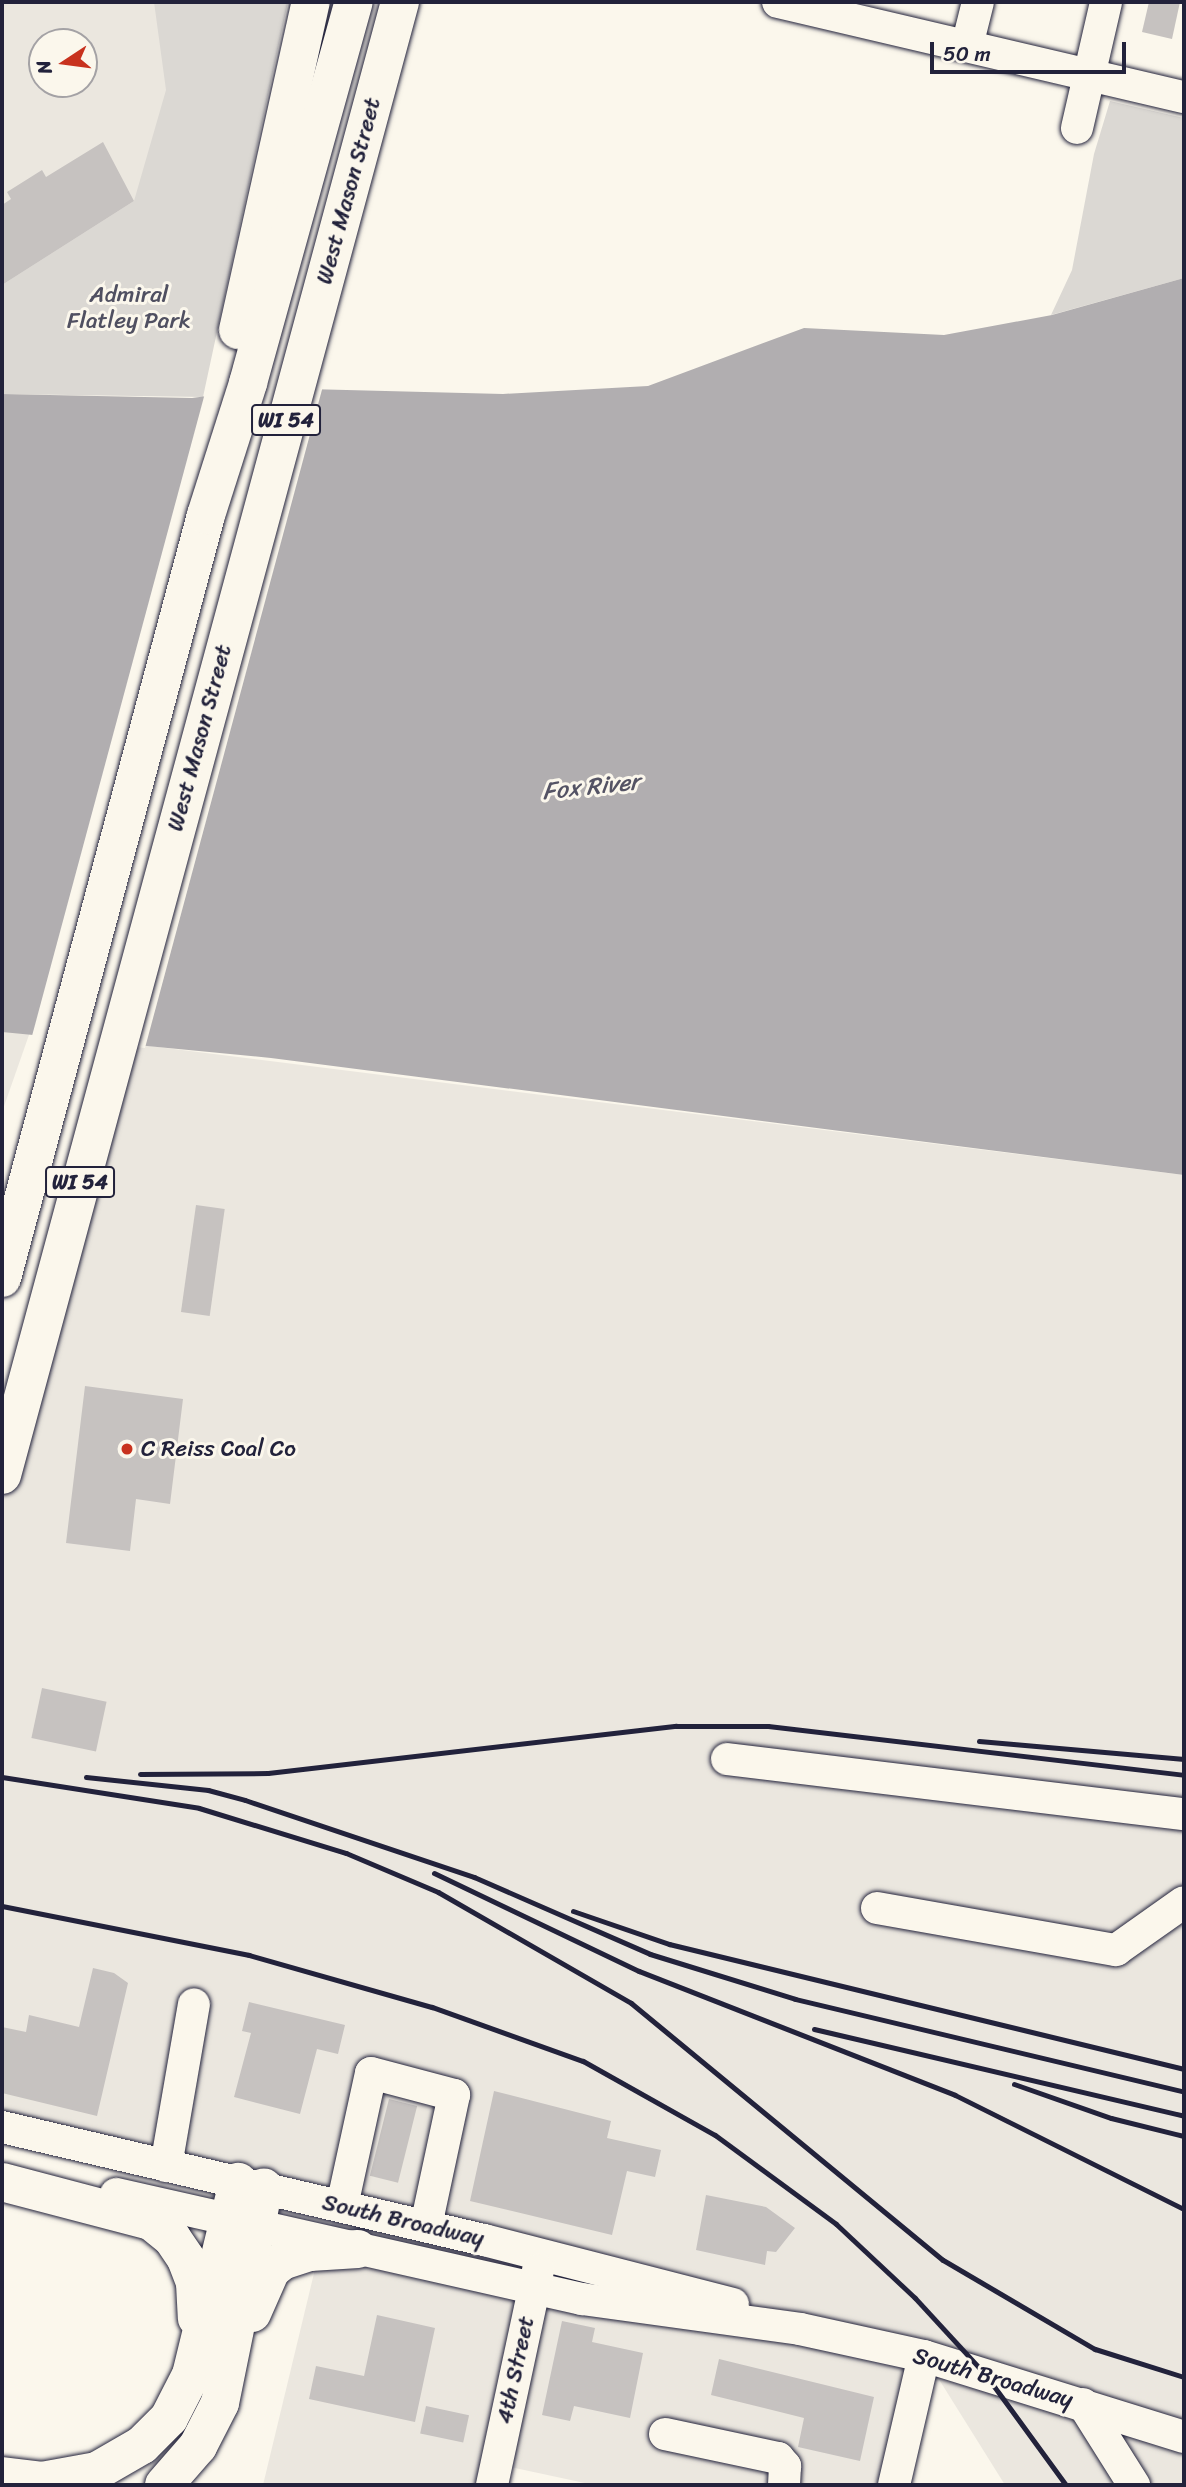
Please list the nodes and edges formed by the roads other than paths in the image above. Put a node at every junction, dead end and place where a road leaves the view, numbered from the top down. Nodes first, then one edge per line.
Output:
1 (311, 2) edge
2 (354, 2) edge
3 (400, 2) edge
4 (426, 2) edge
5 (778, 2) edge
6 (978, 2) edge
7 (1106, 2) edge
8 (967, 46) junction
9 (1089, 75) junction
10 (1184, 97) edge
11 (367, 123) junction
12 (1077, 128) dead end
13 (206, 515) junction
14 (2, 1278) edge
15 (2, 1475) edge
16 (727, 1759) dead end
17 (1184, 1814) edge
18 (1184, 1902) edge
19 (877, 1908) dead end
20 (194, 2004) dead end
21 (2, 2127) edge
22 (166, 2166) junction
23 (2, 2169) edge
24 (2, 2182) edge
25 (251, 2185) junction
26 (342, 2206) junction
27 (242, 2223) junction
28 (426, 2226) junction
29 (358, 2249) junction
30 (541, 2255) junction
31 (534, 2289) junction
32 (800, 2329) junction
33 (924, 2356) junction
34 (191, 2375) junction
35 (220, 2403) junction
36 (1083, 2404) junction
37 (665, 2434) dead end
38 (1184, 2437) edge
39 (2, 2476) edge
40 (164, 2485) edge
41 (492, 2485) edge
42 (785, 2485) edge
43 (894, 2485) edge
44 (1134, 2485) edge

1 - 13 main road
2 - 13 main road, West Mason Street / WI 54
3 - 11 main road, West Mason Street / WI 54
4 - 11 main road
5 - 8 street
6 - 8 street
7 - 9 street
8 - 9 street
9 - 10 street
9 - 12 street
11 - 15 main road, West Mason Street / WI 54
13 - 14 main road, West Mason Street / WI 54
16 - 17 street
18 - 19 street
20 - 22 street
21 - 22 street, South Broadway
22 - 25 street, South Broadway
23 - 27 street, South Broadway
24 - 34 main road
25 - 26 street, South Broadway
25 - 27 main road
26 - 28 street, South Broadway
26 - 28 street
27 - 29 street, South Broadway
27 - 34 main road
27 - 35 main road
28 - 30 street, South Broadway
29 - 31 street, South Broadway
29 - 35 main road
30 - 31 street, 4th Street
30 - 32 street, South Broadway
31 - 32 street, South Broadway
31 - 41 street, 4th Street
32 - 33 street, South Broadway
33 - 36 street, South Broadway
33 - 43 street
34 - 39 main road
35 - 40 main road
36 - 38 street, South Broadway
36 - 44 street
37 - 42 street

